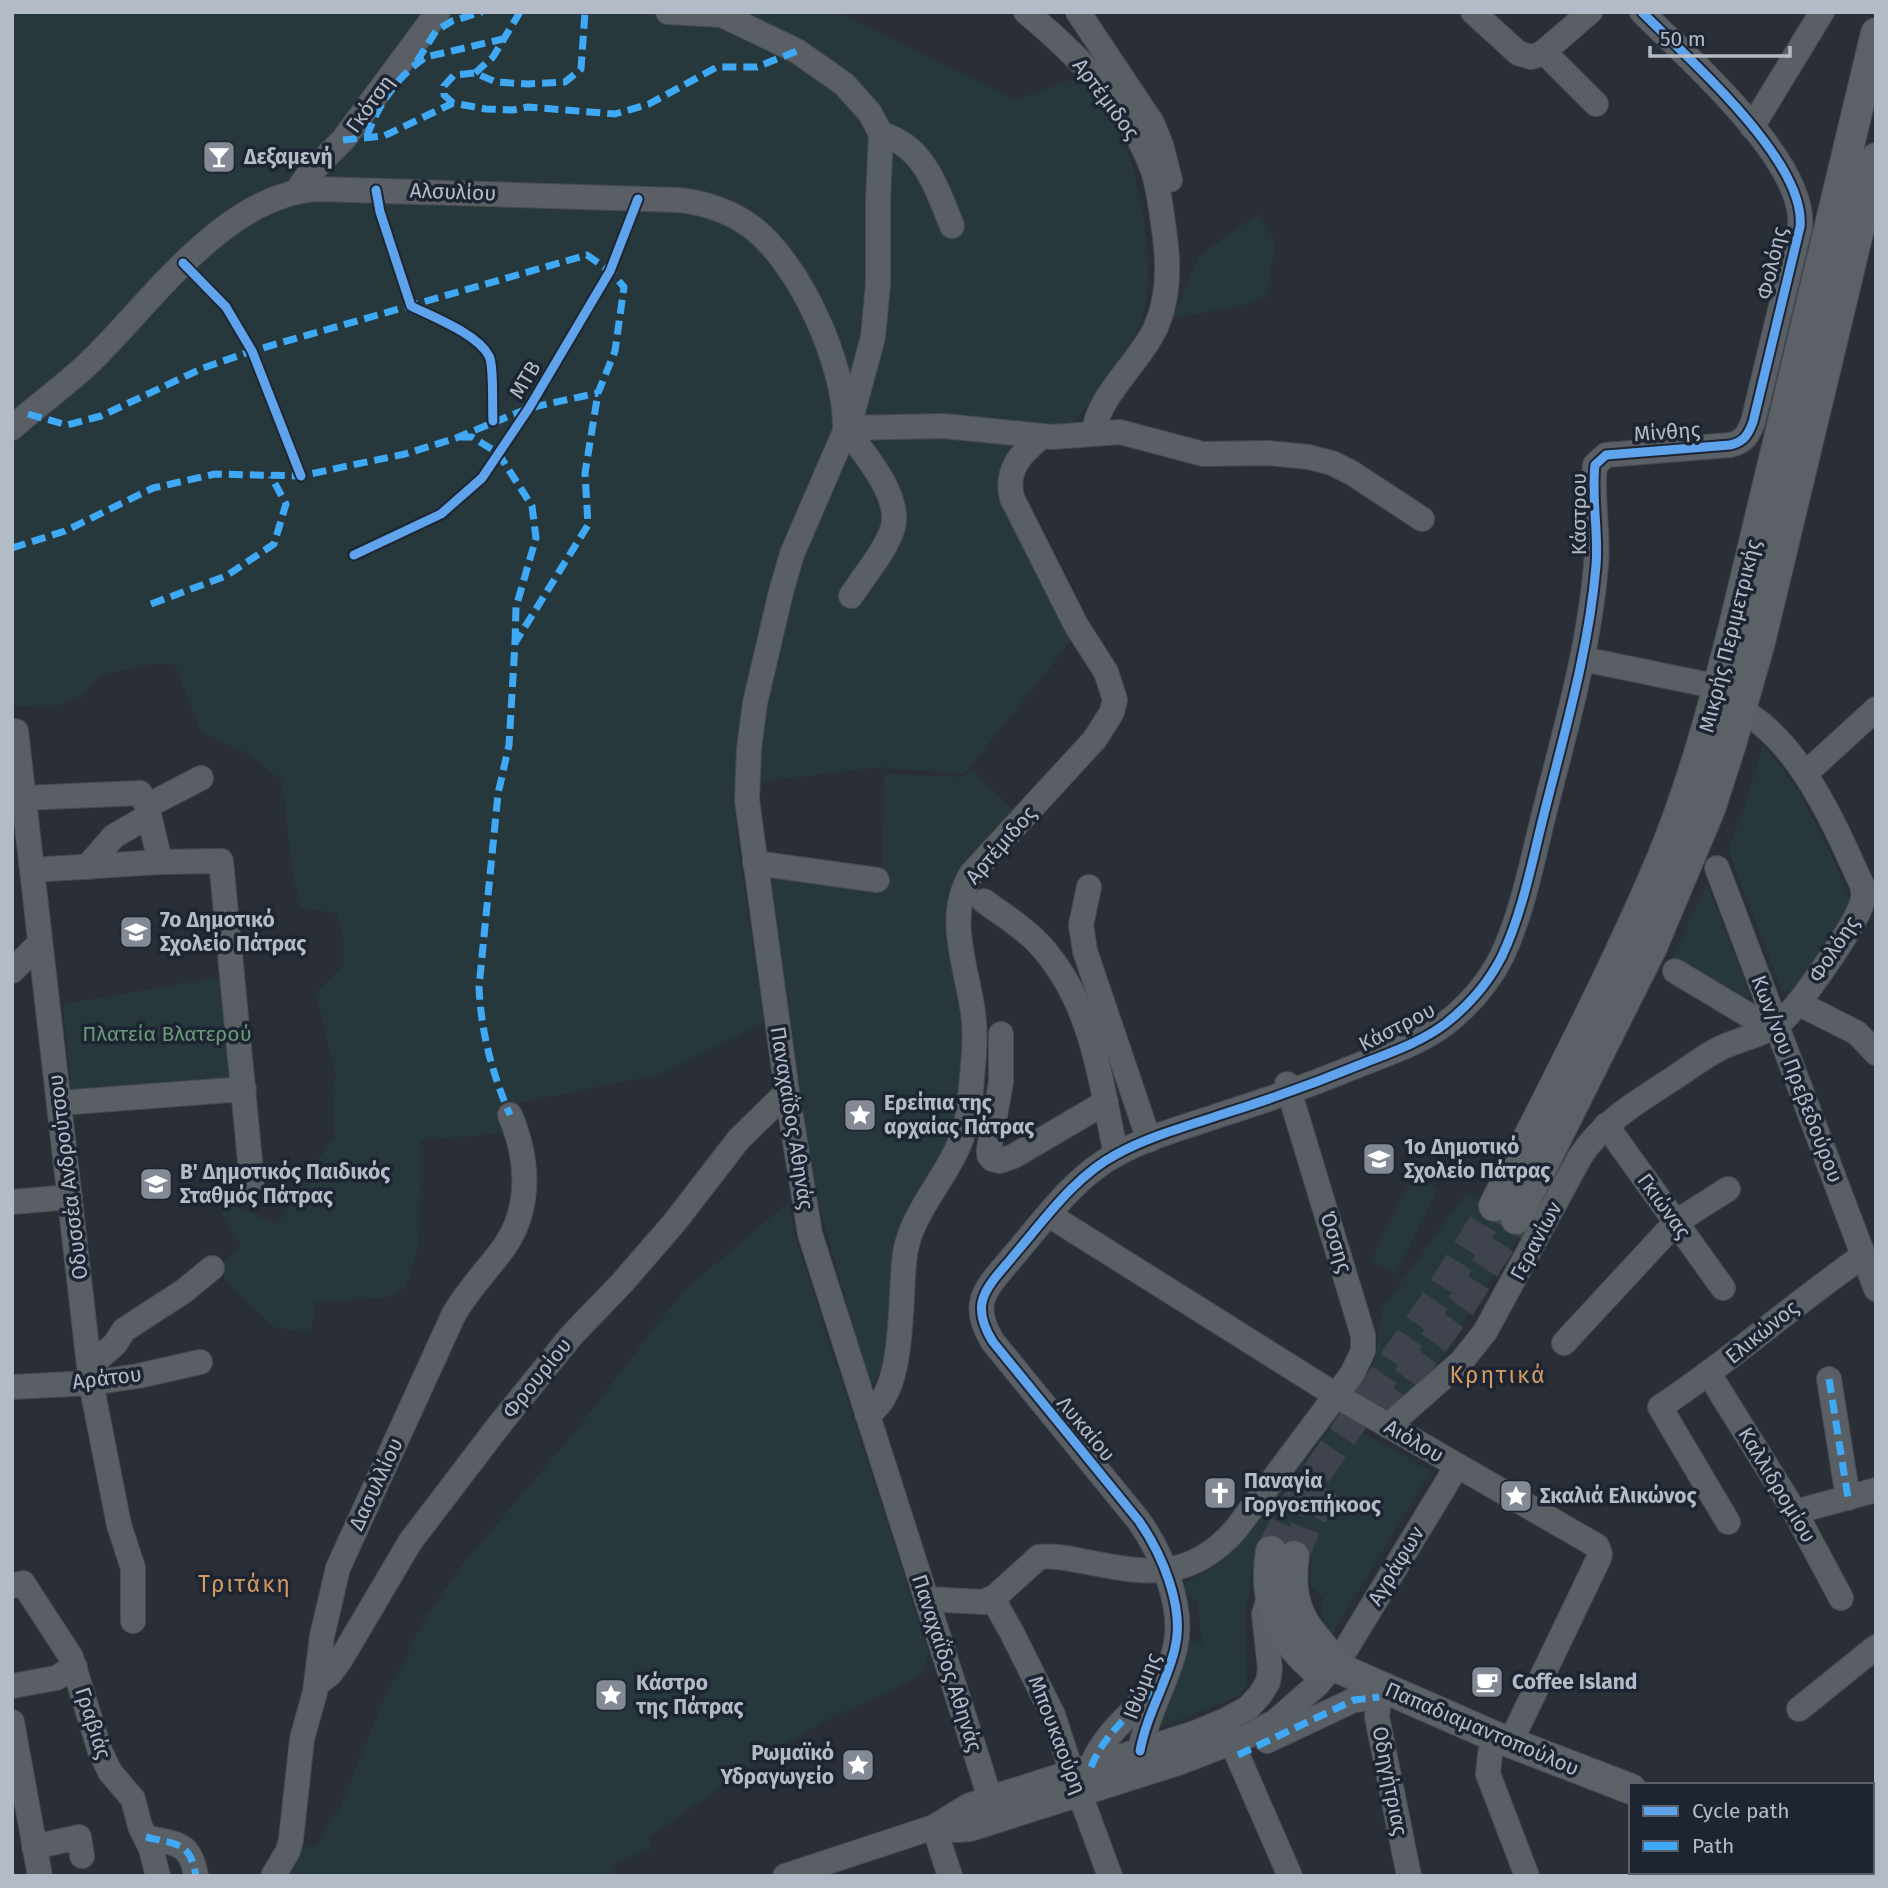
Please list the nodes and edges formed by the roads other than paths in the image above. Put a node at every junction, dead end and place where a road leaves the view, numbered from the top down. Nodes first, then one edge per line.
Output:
1 (438, 12) edge
2 (668, 12) edge
3 (1026, 12) edge
4 (1078, 12) edge
5 (1473, 12) edge
6 (1590, 12) edge
7 (1642, 12) edge
8 (1822, 12) edge
9 (1876, 33) edge
10 (1544, 52) junction
11 (1596, 104) dead end
12 (1752, 127) junction
13 (881, 134) junction
14 (1876, 158) edge
15 (296, 191) junction
16 (952, 226) dead end
17 (1167, 244) junction
18 (12, 428) edge
19 (845, 428) junction
20 (1094, 433) junction
21 (1041, 437) junction
22 (1736, 444) joint
23 (1602, 457) joint
24 (1422, 519) dead end
25 (851, 596) dead end
26 (1583, 659) junction
27 (1725, 698) junction
28 (1876, 709) edge
29 (16, 731) dead end
30 (1805, 773) junction
31 (201, 778) dead end
32 (24, 798) junction
33 (148, 811) junction
34 (160, 862) junction
35 (755, 863) junction
36 (87, 867) junction
37 (1717, 868) dead end
38 (32, 870) junction
39 (877, 880) dead end
40 (1088, 887) dead end
41 (984, 901) dead end
42 (12, 943) edge
43 (40, 943) junction
44 (12, 971) edge
45 (1675, 971) dead end
46 (1798, 1003) junction
47 (1773, 1027) junction
48 (1001, 1034) dead end
49 (1876, 1052) edge
50 (1288, 1088) junction
51 (244, 1089) junction
52 (787, 1092) junction
53 (1106, 1102) junction
54 (59, 1103) junction
55 (510, 1115) dead end
56 (1606, 1125) junction
57 (1149, 1140) junction
58 (1116, 1154) junction
59 (252, 1182) dead end
60 (1728, 1189) dead end
61 (70, 1198) junction
62 (12, 1202) edge
63 (1505, 1212) tunnel mouth
64 (1049, 1215) junction
65 (1676, 1222) junction
66 (1863, 1256) junction
67 (212, 1268) dead end
68 (1723, 1288) dead end
69 (1876, 1289) edge
70 (980, 1311) joint
71 (1564, 1343) dead end
72 (200, 1362) dead end
73 (90, 1374) junction
74 (1710, 1374) junction
75 (1829, 1379) dead end
76 (12, 1387) edge
77 (1337, 1396) junction
78 (867, 1414) junction
79 (1388, 1426) junction
80 (1457, 1466) junction
81 (1876, 1490) edge
82 (1848, 1498) junction
83 (1795, 1512) junction
84 (1728, 1522) dead end
85 (1164, 1570) junction
86 (12, 1586) edge
87 (1269, 1597) junction
88 (1841, 1598) dead end
89 (926, 1599) junction
90 (993, 1599) junction
91 (133, 1621) dead end
92 (1178, 1633) joint
93 (1876, 1647) edge
94 (1334, 1666) junction
95 (75, 1667) junction
96 (1163, 1679) junction
97 (316, 1685) junction
98 (12, 1686) edge
99 (1382, 1693) junction
100 (1799, 1709) dead end
101 (12, 1722) edge
102 (1503, 1740) junction
103 (1235, 1749) junction
104 (1140, 1751) junction
105 (1081, 1778) junction
106 (1629, 1788) edge
107 (990, 1798) junction
108 (934, 1827) junction
109 (146, 1837) junction
110 (34, 1847) junction
111 (82, 1856) dead end
112 (853, 1865) edge
113 (40, 1876) edge
114 (158, 1876) edge
115 (196, 1876) edge
116 (273, 1876) edge
117 (785, 1876) edge
118 (950, 1876) edge
119 (1110, 1876) edge
120 (1290, 1876) edge
121 (1409, 1876) edge
122 (1527, 1876) edge

1 - 15 street, Γκότση
2 - 13 street
3 - 17 street, Αρτέμιδος
4 - 17 street
5 - 10 street
6 - 10 street
7 - 12 street, Φολόης
8 - 12 street
9 - 27 main road, Μικρής Περιμετρικής
10 - 11 street
12 - 22 street, Φολόης
13 - 16 street
13 - 19 street, Παναχαΐδος Αθηνάς
14 - 27 main road, Μικρής Περιμετρικής
15 - 18 street, Αλσυλίου
15 - 19 street, Αλσυλίου
17 - 20 street, Αρτέμιδος
19 - 21 street
19 - 25 street
19 - 35 street, Παναχαΐδος Αθηνάς
20 - 21 street
20 - 24 street
21 - 78 street, Αρτέμιδος
22 - 23 street, Μίνθης
23 - 26 street, Κάστρου
26 - 27 street
26 - 50 street, Κάστρου
27 - 30 street, Φολόης
27 - 63 main road, Μικρής Περιμετρικής
28 - 30 street
29 - 32 street, Οδυσσέα Ανδρούτσου
30 - 46 street, Φολόης
31 - 33 street
32 - 33 street
32 - 38 street, Οδυσσέα Ανδρούτσου
33 - 34 street
33 - 36 street
34 - 36 street
34 - 51 street
35 - 39 street
35 - 52 street, Παναχαΐδος Αθηνάς
36 - 38 street
37 - 47 street, Κων/νου Πρεβεδούρου
38 - 43 street, Οδυσσέα Ανδρούτσου
40 - 57 street
41 - 53 street
42 - 43 street
43 - 44 street
43 - 54 street, Οδυσσέα Ανδρούτσου
45 - 47 street
46 - 47 street, Γερανίων
46 - 49 street
47 - 56 street, Γερανίων
47 - 66 street, Κων/νου Πρεβεδούρου
48 - 53 street
50 - 57 street, Κάστρου
50 - 77 street, Όσσης
51 - 54 street
51 - 59 street
52 - 78 street, Παναχαΐδος Αθηνάς
52 - 97 street, Φρουρίου
53 - 58 street
54 - 61 street, Οδυσσέα Ανδρούτσου
55 - 97 street, Δασυλλίου
56 - 65 street, Γκιώνας
56 - 79 street, Γερανίων
57 - 58 street, Κάστρου
58 - 64 street, Κάστρου
60 - 65 street
61 - 62 street
61 - 73 street, Οδυσσέα Ανδρούτσου
64 - 70 street, Κάστρου
64 - 77 street, Αιόλου
65 - 68 street, Γκιώνας
65 - 71 street
66 - 69 street, Κων/νου Πρεβεδούρου
66 - 74 street, Ελικώνος
67 - 73 street
70 - 85 street, Λυκαίου
72 - 73 street, Αράτου
73 - 76 street, Αράτου
73 - 91 street, Οδυσσέα Ανδρούτσου
74 - 83 street, Καλλιδρομίου
74 - 84 street, Ελικώνος
75 - 82 street
77 - 79 street, Αιόλου
77 - 85 street, Όσσης
78 - 89 street, Παναχαΐδος Αθηνάς
79 - 80 street, Αιόλου
80 - 94 street, Αγράφων
80 - 102 street, Αιόλου
81 - 82 street
82 - 83 street
83 - 88 street, Καλλιδρομίου
85 - 90 street, Όσσης
85 - 92 street, Λυκαίου
86 - 95 street, Γραβιάς
87 - 94 main road
87 - 94 main road
87 - 104 street
89 - 90 street
89 - 107 street, Παναχαΐδος Αθηνάς
90 - 105 street, Μπουκαούρη
92 - 96 street, Ιθώμης
93 - 100 street
94 - 99 main road, Παπαδιαμαντοπούλου
94 - 103 street, Αγράφων
95 - 98 street
95 - 109 street, Γραβιάς
96 - 104 street, Ιθώμης
96 - 105 street
97 - 116 street, Δασυλλίου
99 - 102 main road, Παπαδιαμαντοπούλου
99 - 103 street
99 - 121 street, Οδηγήτριας
101 - 110 street
102 - 106 main road, Παπαδιαμαντοπούλου
102 - 122 street
103 - 105 street
103 - 120 street
104 - 105 street
105 - 107 street
105 - 108 street
105 - 119 street, Μπουκαούρη
107 - 108 street
108 - 112 street
108 - 118 street
109 - 114 street, Γραβιάς
109 - 115 street
110 - 111 street
110 - 113 street
112 - 117 street

